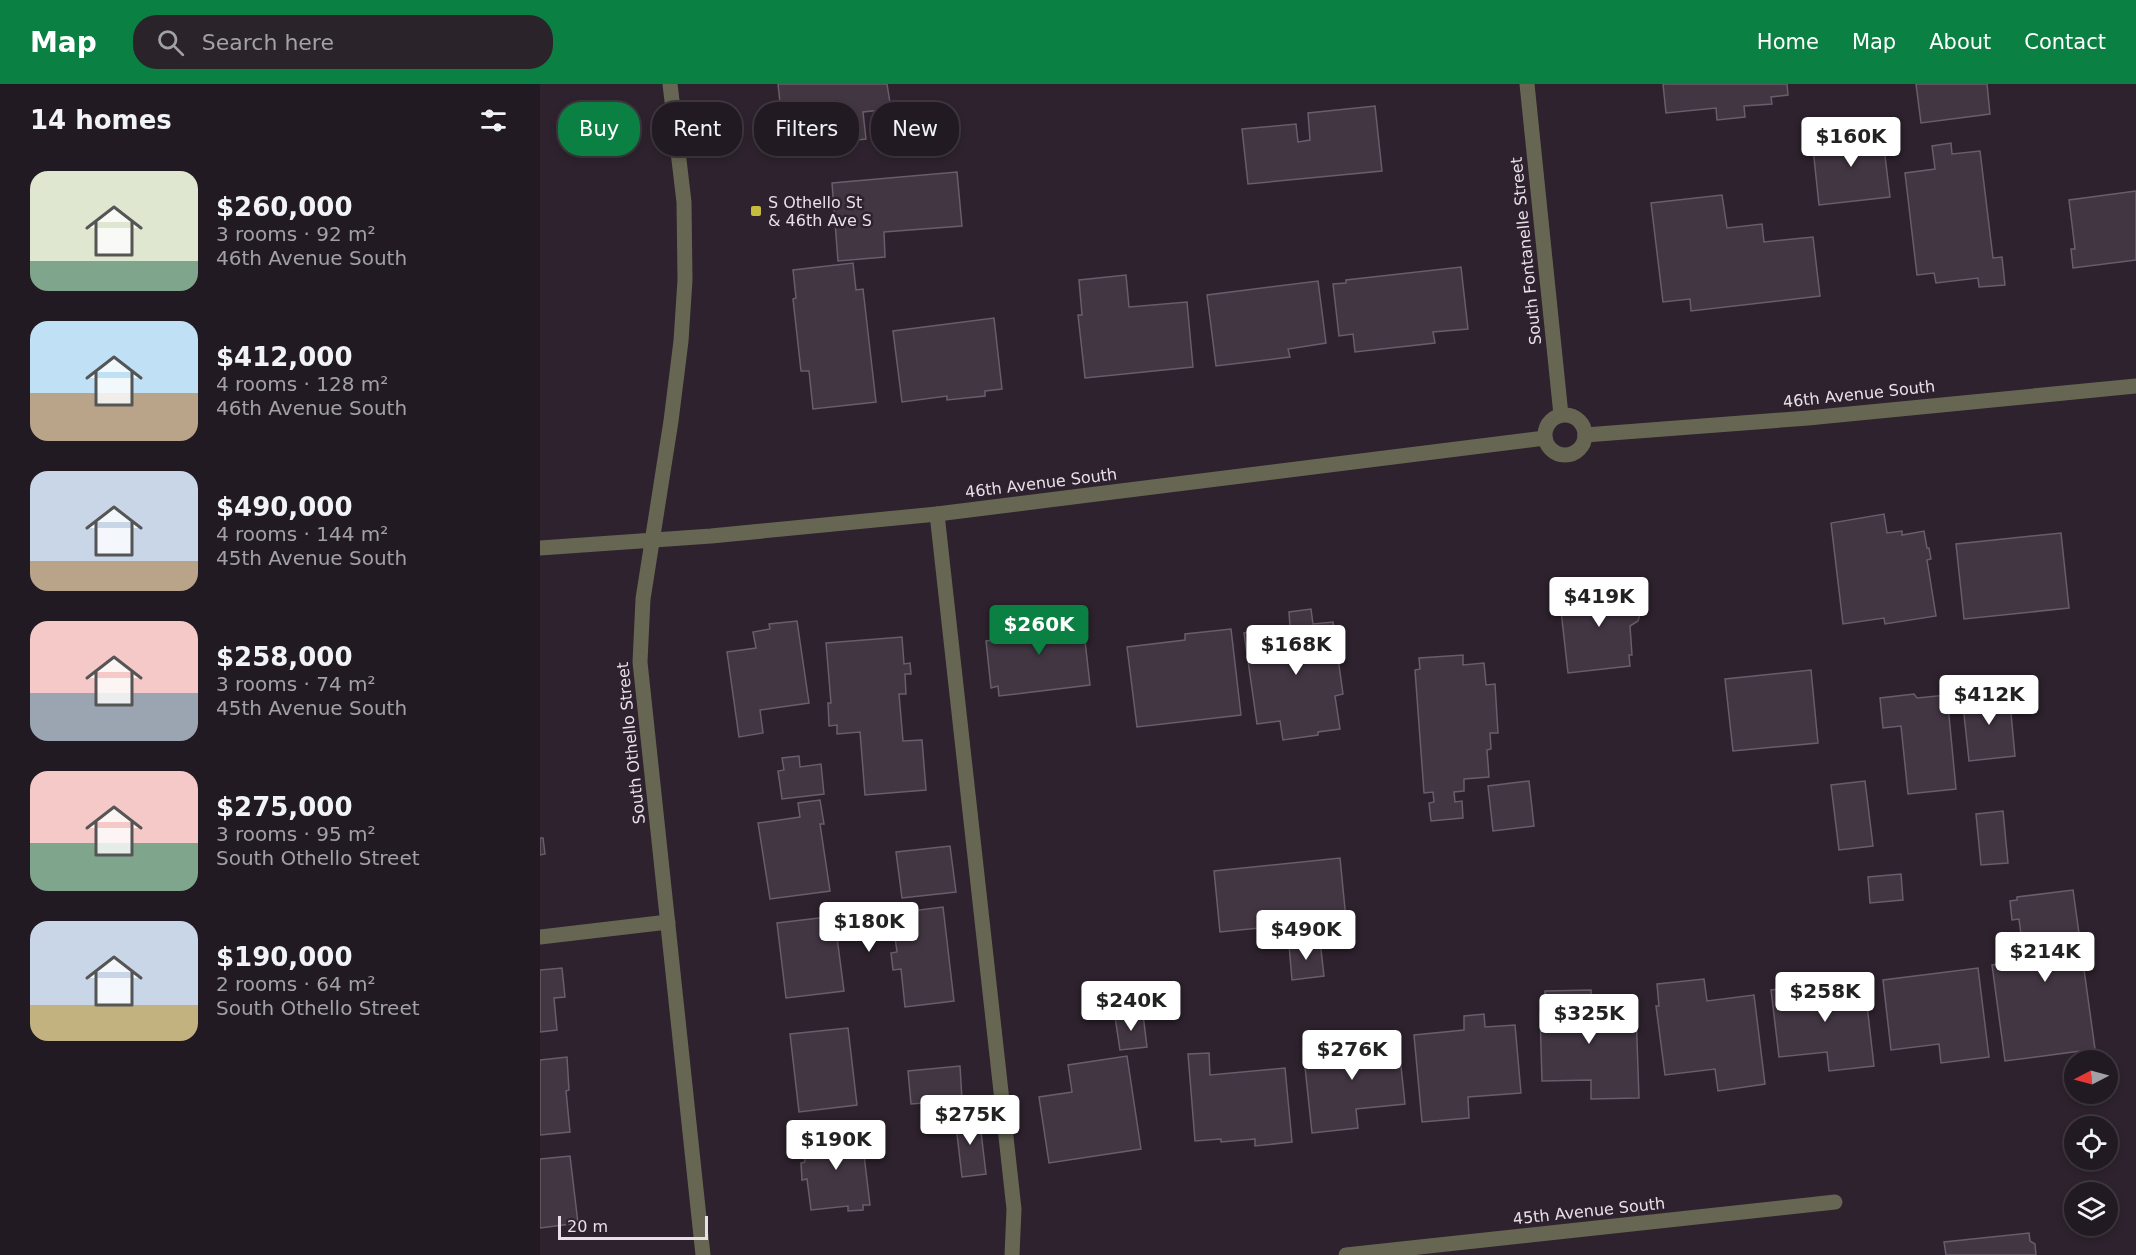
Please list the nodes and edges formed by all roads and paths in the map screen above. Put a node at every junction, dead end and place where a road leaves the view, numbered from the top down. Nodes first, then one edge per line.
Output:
1 (670, 84) edge
2 (1527, 84) edge
3 (2136, 386) edge
4 (1561, 415) junction
5 (1585, 435) junction
6 (1545, 438) junction
7 (937, 514) junction
8 (651, 540) junction
9 (540, 548) edge
10 (668, 922) junction
11 (540, 937) edge
12 (1835, 1202) dead end
13 (703, 1255) edge
14 (1012, 1255) edge
15 (1346, 1255) edge

1 - 8 street, South Othello Street
2 - 4 street, South Fontanelle Street
3 - 5 street, 46th Avenue South
4 - 5 street
4 - 6 street
5 - 6 street
6 - 7 street, 46th Avenue South
7 - 8 street, 46th Avenue South
7 - 14 street
8 - 9 street, 46th Avenue South
8 - 10 street, South Othello Street
10 - 11 street
10 - 13 street, South Othello Street
12 - 15 street, 45th Avenue South

